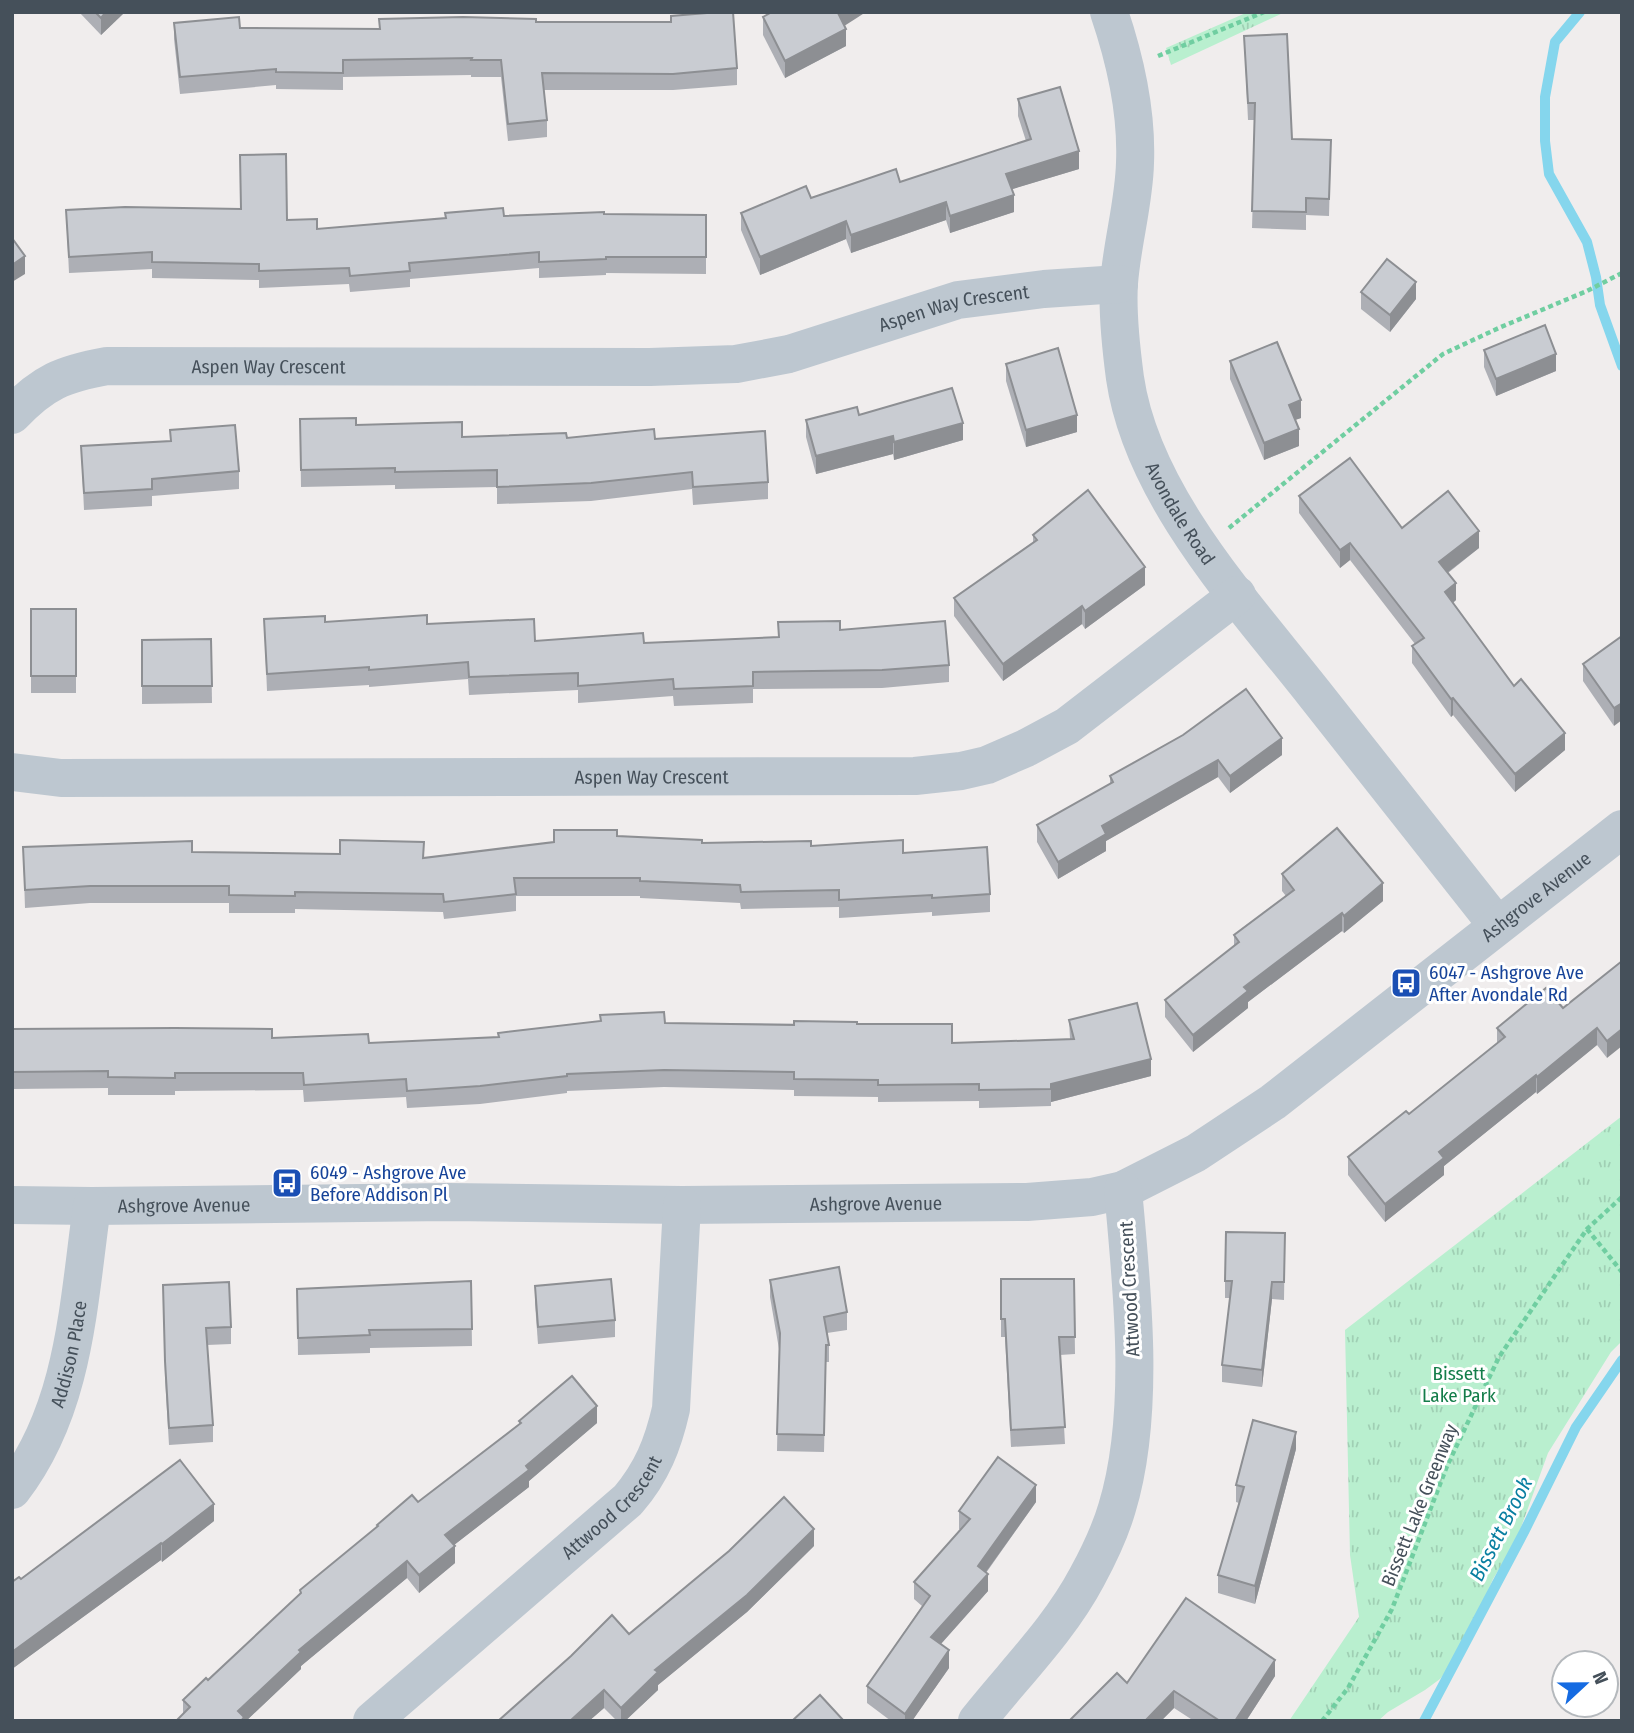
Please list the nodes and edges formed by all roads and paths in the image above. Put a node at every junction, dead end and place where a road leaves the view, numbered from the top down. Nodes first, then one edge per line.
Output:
1 (1109, 12) edge
2 (1264, 12) edge
3 (1125, 70) junction
4 (1622, 273) edge
5 (1119, 284) junction
6 (12, 415) edge
7 (1203, 549) junction
8 (1237, 595) junction
9 (12, 772) edge
10 (1622, 829) edge
11 (1497, 925) junction
12 (1123, 1190) junction
13 (1622, 1197) edge
14 (12, 1205) edge
15 (682, 1205) junction
16 (92, 1206) junction
17 (1587, 1229) junction
18 (1622, 1272) edge
19 (12, 1490) edge
20 (372, 1721) edge
21 (977, 1721) edge
22 (1322, 1721) edge

1 - 3 street, Avondale Road
2 - 3 path
3 - 5 street, Avondale Road
4 - 7 path
5 - 6 street, Aspen Way Crescent
5 - 7 street, Avondale Road
7 - 8 street, Avondale Road
8 - 9 street, Aspen Way Crescent
8 - 11 street, Avondale Road
10 - 11 street, Ashgrove Avenue
11 - 12 street, Ashgrove Avenue
12 - 15 street, Ashgrove Avenue
12 - 21 street, Attwood Crescent
13 - 17 path, Bissett Lake Greenway
14 - 16 street, Ashgrove Avenue
15 - 16 street, Ashgrove Avenue
15 - 20 street, Attwood Crescent
16 - 19 street, Addison Place
17 - 18 path
17 - 22 path, Bissett Lake Greenway

